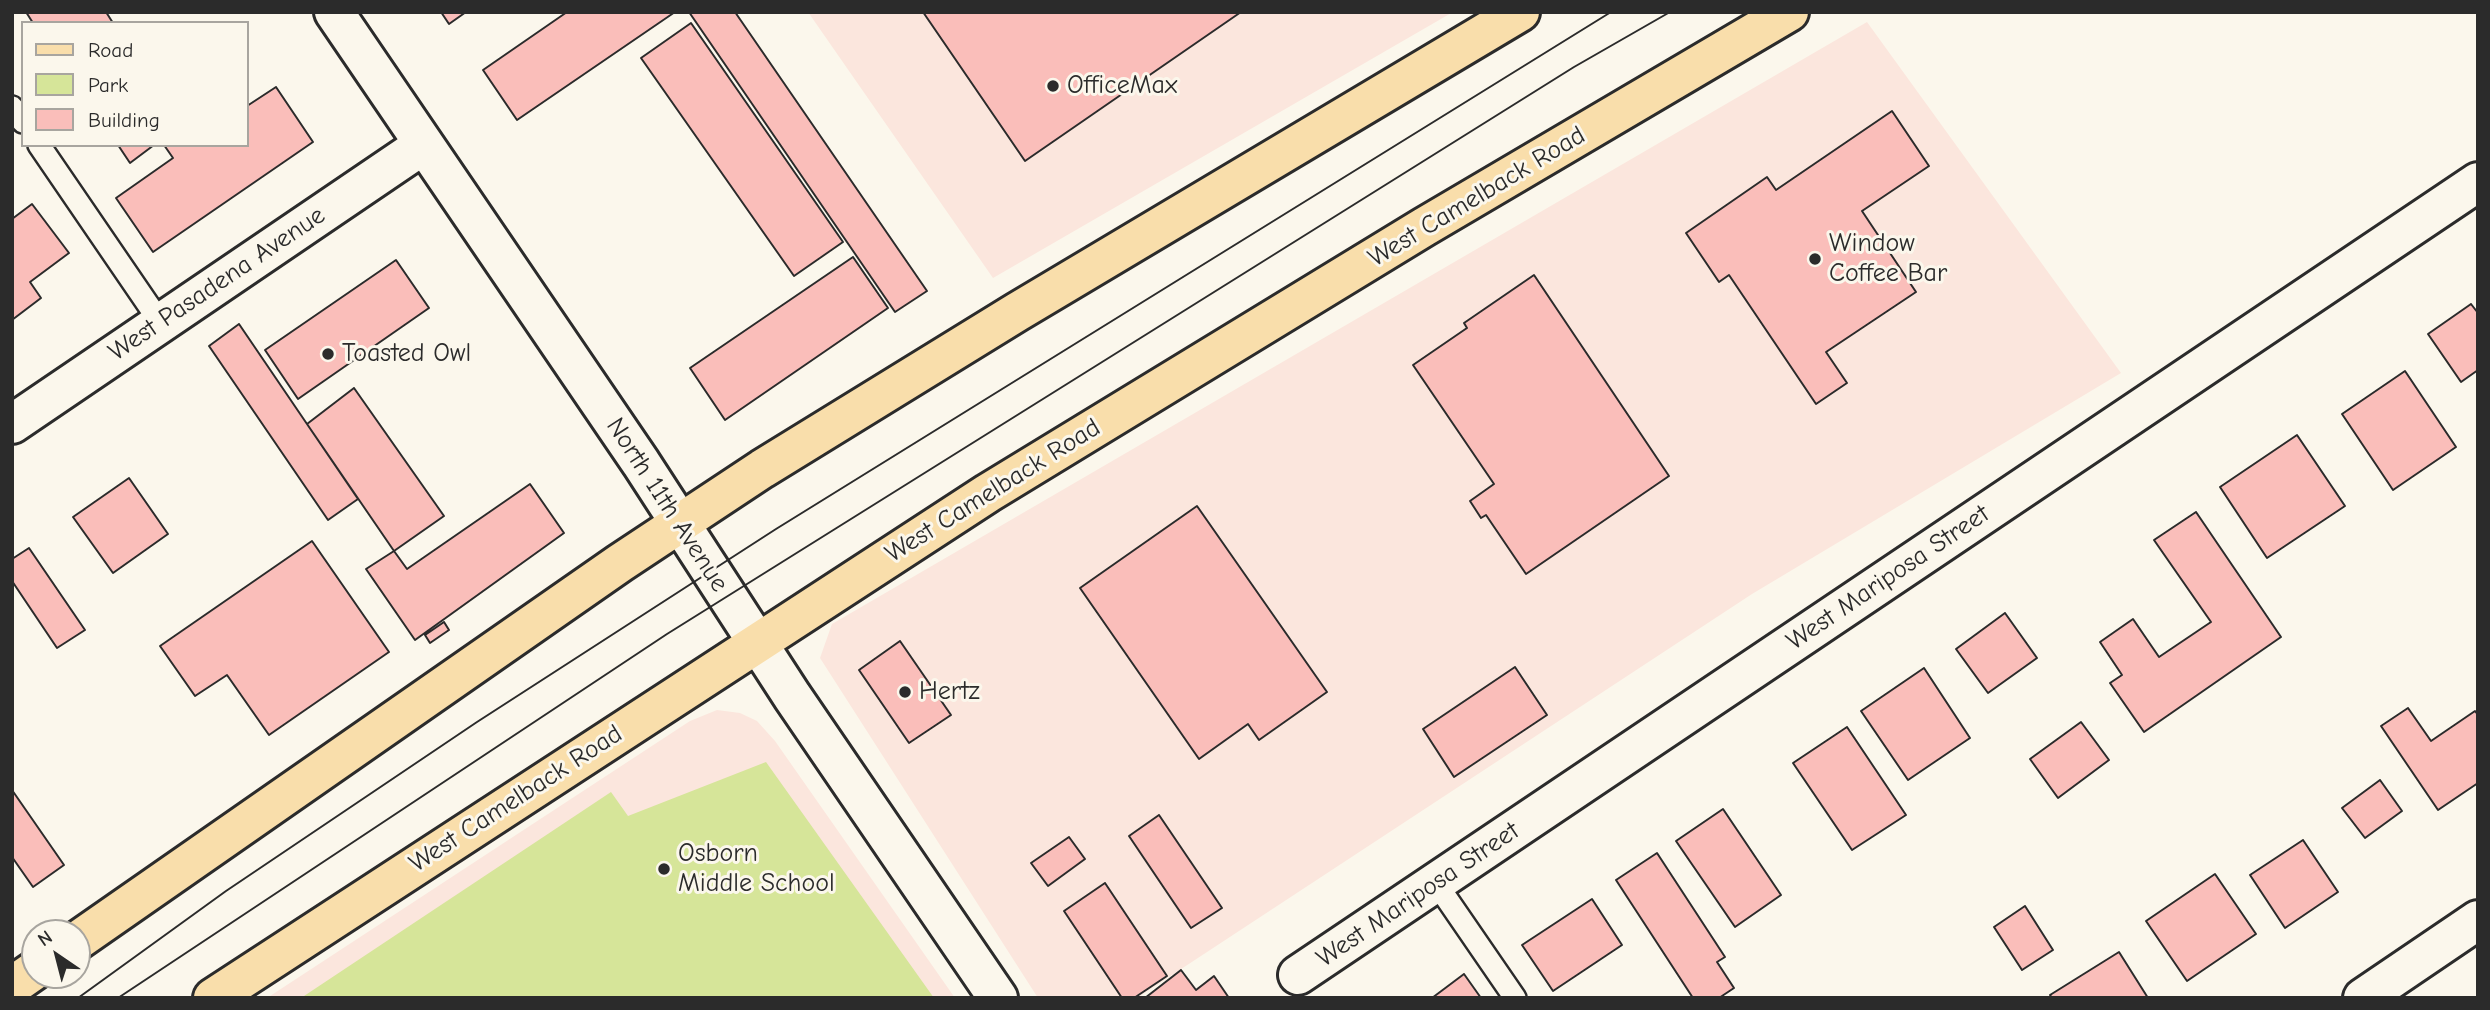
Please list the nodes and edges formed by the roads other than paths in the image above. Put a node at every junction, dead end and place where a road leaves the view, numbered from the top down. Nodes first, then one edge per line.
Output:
1 (334, 12) edge
2 (1520, 12) edge
3 (1789, 12) edge
4 (423, 145) junction
5 (40, 147) edge
6 (2478, 182) edge
7 (160, 322) junction
8 (12, 424) edge
9 (680, 523) junction
10 (757, 641) junction
11 (1436, 883) junction
12 (2478, 920) edge
13 (91, 931) edge
14 (1298, 975) dead end
15 (213, 998) edge
16 (998, 998) edge
17 (1515, 998) edge
18 (2363, 998) edge

1 - 4 street, North 11th Avenue
2 - 9 main road
3 - 10 main road, West Camelback Road
4 - 7 street, West Pasadena Avenue
4 - 9 street, North 11th Avenue
5 - 7 lane
6 - 11 street, West Mariposa Street
7 - 8 street, West Pasadena Avenue
9 - 10 street, North 11th Avenue
9 - 13 main road
10 - 15 main road, West Camelback Road
10 - 16 street, North 11th Avenue
11 - 14 street, West Mariposa Street
11 - 17 lane
12 - 18 street

